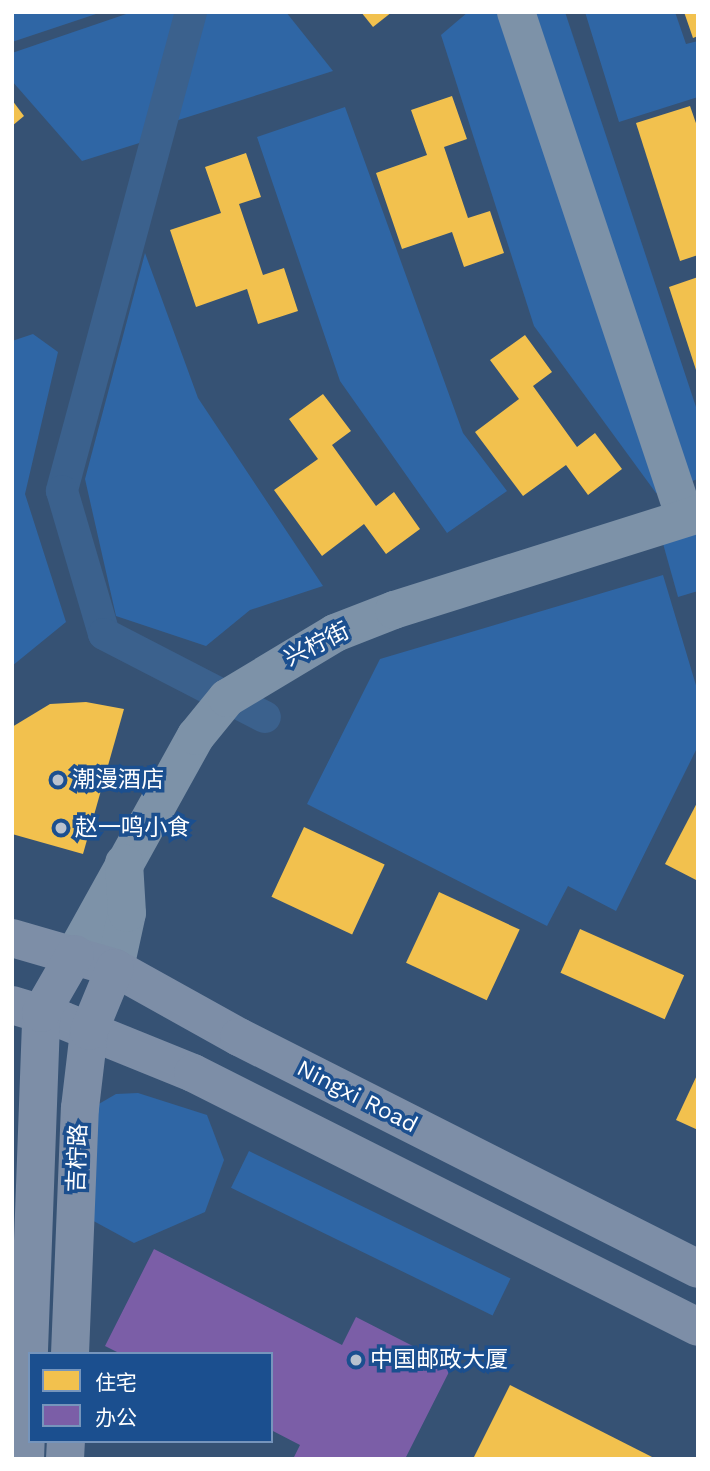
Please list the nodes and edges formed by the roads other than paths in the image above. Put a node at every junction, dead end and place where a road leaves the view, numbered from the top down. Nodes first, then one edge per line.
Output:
1 (516, 12) edge
2 (691, 516) edge
3 (124, 863) junction
4 (12, 937) edge
5 (75, 954) junction
6 (115, 968) junction
7 (26, 1009) edge
8 (89, 1031) junction
9 (463, 1150) junction
10 (442, 1198) junction
11 (698, 1269) edge
12 (698, 1328) edge
13 (21, 1347) edge
14 (70, 1352) edge
15 (25, 1459) edge

1 - 2 street
2 - 3 street, 兴柠街
3 - 5 street, 兴柠街
3 - 6 street
4 - 5 main road, Ningxi Road
5 - 6 main road, Ningxi Road
5 - 7 main road
6 - 8 main road, 吉柠路
6 - 9 main road, Ningxi Road
7 - 8 main road
7 - 13 main road
8 - 10 main road
8 - 14 main road, 吉柠路
9 - 10 main road
9 - 11 main road, Ningxi Road
10 - 12 main road
13 - 15 main road

